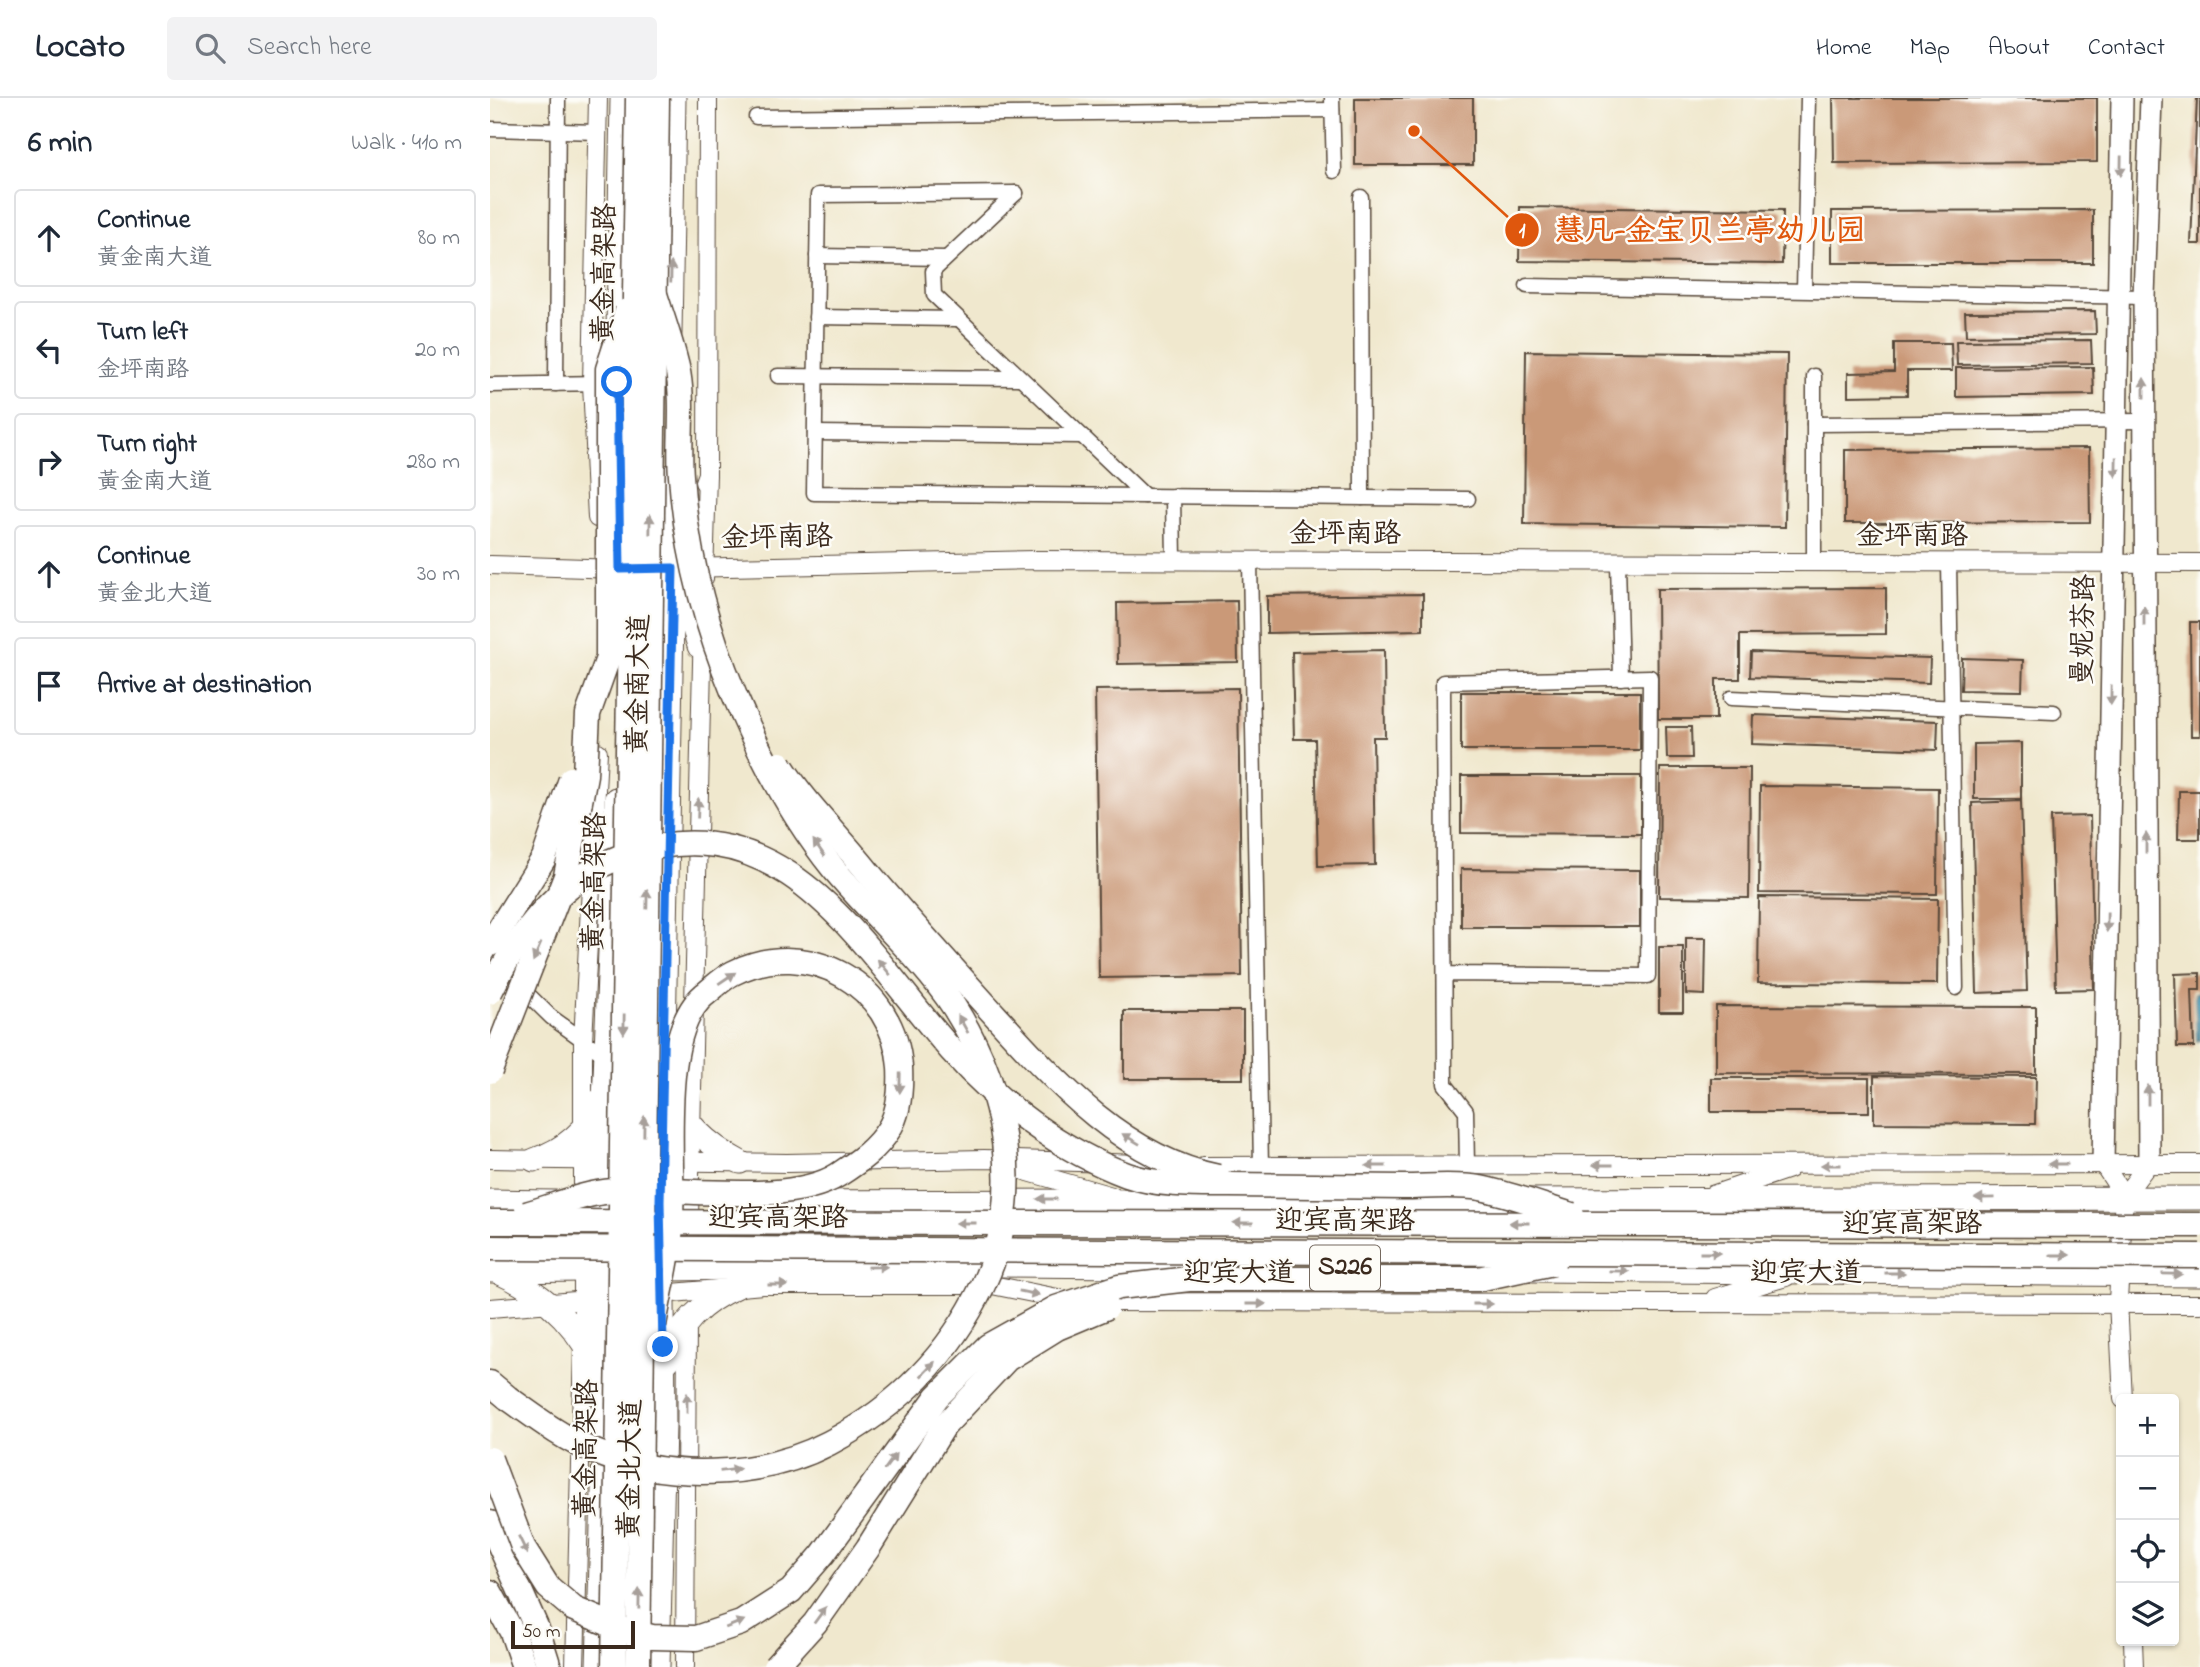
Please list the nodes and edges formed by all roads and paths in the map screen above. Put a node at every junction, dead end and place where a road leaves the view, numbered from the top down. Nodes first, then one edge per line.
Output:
1 (558, 98) edge
2 (597, 98) edge
3 (622, 98) edge
4 (638, 98) edge
5 (657, 98) edge
6 (674, 98) edge
7 (708, 98) edge
8 (1808, 98) edge
9 (2122, 98) edge
10 (2151, 98) edge
11 (1332, 104) edge
12 (756, 117) dead end
13 (490, 129) edge
14 (558, 130) junction
15 (597, 132) junction
16 (1334, 171) dead end
17 (1361, 197) dead end
18 (817, 256) junction
19 (946, 258) junction
20 (1527, 286) dead end
21 (644, 287) junction
22 (1804, 290) junction
23 (2119, 297) junction
24 (2144, 297) junction
25 (816, 317) junction
26 (956, 319) junction
27 (778, 376) dead end
28 (1814, 376) dead end
29 (815, 377) junction
30 (1020, 379) junction
31 (617, 382) junction
32 (556, 384) junction
33 (592, 384) junction
34 (490, 385) edge
35 (2117, 421) junction
36 (2144, 421) junction
37 (1814, 424) junction
38 (815, 433) junction
39 (1082, 436) junction
40 (707, 474) junction
41 (1145, 496) junction
42 (1173, 496) junction
43 (1362, 498) junction
44 (1468, 499) dead end
45 (1174, 560) junction
46 (1250, 561) junction
47 (1618, 563) junction
48 (1814, 563) junction
49 (1948, 563) junction
50 (2114, 563) junction
51 (2143, 563) junction
52 (2200, 563) edge
53 (490, 565) edge
54 (705, 567) junction
55 (610, 568) junction
56 (673, 568) junction
57 (702, 665) junction
58 (1621, 678) junction
59 (732, 687) junction
60 (1731, 698) dead end
61 (1951, 708) junction
62 (2054, 712) dead end
63 (588, 714) junction
64 (615, 816) junction
65 (596, 832) junction
66 (490, 923) edge
67 (490, 944) edge
68 (490, 957) edge
69 (1446, 974) junction
70 (1956, 989) dead end
71 (490, 992) edge
72 (583, 1041) junction
73 (604, 1055) junction
74 (490, 1071) edge
75 (663, 1074) junction
76 (603, 1093) junction
77 (689, 1124) junction
78 (581, 1131) junction
79 (984, 1159) junction
80 (490, 1160) edge
81 (534, 1160) junction
82 (591, 1161) junction
83 (661, 1162) junction
84 (689, 1162) junction
85 (740, 1162) junction
86 (2149, 1163) junction
87 (2103, 1164) junction
88 (2200, 1164) edge
89 (1802, 1165) junction
90 (1467, 1166) junction
91 (1262, 1176) junction
92 (2124, 1196) junction
93 (2200, 1198) edge
94 (1122, 1199) junction
95 (591, 1202) junction
96 (660, 1202) junction
97 (688, 1202) junction
98 (1694, 1202) junction
99 (491, 1215) edge
100 (1600, 1224) junction
101 (2200, 1225) edge
102 (1600, 1253) junction
103 (2200, 1256) edge
104 (492, 1264) edge
105 (592, 1270) junction
106 (1803, 1272) junction
107 (2119, 1274) junction
108 (2200, 1275) edge
109 (1189, 1279) junction
110 (688, 1281) junction
111 (662, 1282) junction
112 (736, 1287) junction
113 (592, 1300) junction
114 (2118, 1301) junction
115 (549, 1304) junction
116 (1695, 1304) junction
117 (2200, 1304) edge
118 (490, 1308) edge
119 (687, 1322) junction
120 (583, 1342) junction
121 (490, 1383) edge
122 (653, 1388) junction
123 (605, 1391) junction
124 (2123, 1394) edge
125 (490, 1459) edge
126 (490, 1523) edge
127 (490, 1592) edge
128 (2133, 1646) edge
129 (524, 1667) edge
130 (549, 1667) edge
131 (575, 1667) edge
132 (598, 1667) edge
133 (614, 1667) edge
134 (638, 1667) edge
135 (658, 1667) edge
136 (685, 1667) edge
137 (775, 1667) edge
138 (2134, 1667) edge

1 - 14 street
2 - 15 street
3 - 31 main road, 黄金南大道
4 - 21 highway, 黄金高架路, bridge
5 - 21 highway, 黄金高架路, bridge
56 -> 6 main road, 黄金南大道
7 - 40 street
8 - 22 street
9 -> 23 main road, 曼妮芬路
10 - 24 main road, 曼妮芬路
11 - 12 street
11 - 16 street
13 - 14 street
14 - 15 street
14 - 32 street
15 - 33 street
17 - 43 street
18 - 19 street
18 - 19 street
18 - 25 street
19 - 26 street
20 - 22 street
21 - 59 highway, bridge
21 - 63 highway, bridge
122 -> 21 highway, 黄金高架路, bridge
21 -> 133 highway, 黄金高架路, bridge
22 - 23 street
23 - 24 street
23 - 35 main road, 曼妮芬路
36 -> 24 main road, 曼妮芬路
25 - 26 street
25 - 29 street
26 - 30 street
27 - 29 street
28 - 37 street
29 - 30 street
29 - 38 street
30 - 39 street
31 - 33 street
31 - 55 main road, 黄金南大道
32 - 33 street
32 - 34 street
33 - 55 street
35 - 36 street
35 - 37 street
35 -> 50 main road, 曼妮芬路
36 - 51 main road, 曼妮芬路
37 - 48 street
38 - 39 street
38 - 41 street
39 - 41 street
40 - 54 street
40 - 56 street
41 - 42 street
42 - 43 street
42 - 45 street
43 - 44 street
45 - 46 street, 金坪南路
45 - 54 street, 金坪南路
46 - 47 street, 金坪南路
46 - 91 street
47 - 48 street, 金坪南路
47 - 58 street
48 - 49 street, 金坪南路
49 - 50 street, 金坪南路
49 - 61 street
50 - 51 street, 金坪南路
50 -> 87 main road, 曼妮芬路
51 - 52 street, 金坪南路
86 -> 51 main road, 曼妮芬路
53 - 55 street, 金坪南路
54 - 56 street, 金坪南路
54 - 57 street
55 - 56 street, 金坪南路
55 - 64 main road, 黄金南大道
55 - 65 street
56 - 57 street
56 - 75 main road, 黄金南大道
77 -> 57 street
58 - 69 street
58 - 69 street
91 -> 59 highway, bridge
121 -> 59 highway, bridge
60 - 61 street
61 - 62 street
61 - 70 street
63 - 67 highway, bridge
63 -> 74 highway, bridge
64 - 65 street
64 - 73 main road, 黄金南大道
65 - 66 street
65 - 72 street
68 - 72 street
69 - 90 street
91 -> 71 highway, bridge
72 - 73 street
72 - 78 street
73 - 76 main road, 黄金南大道
75 - 77 main road
75 - 83 main road, 黄金南大道
76 - 78 main road
76 - 82 main road, 黄金南大道
77 - 84 street
77 - 85 main road
78 - 81 main road
78 - 82 street
79 - 85 street
79 - 91 street
79 - 94 street
80 - 81 street
81 - 82 street
82 - 83 street
82 - 95 main road, 黄金南大道
83 - 84 street
83 - 96 main road, 黄金南大道
84 - 85 street
84 - 97 street
86 - 87 street
86 - 88 street
86 - 92 street
87 -> 89 street
87 - 92 street
89 -> 90 street
89 - 98 street
90 -> 91 street
91 - 100 highway, bridge
92 - 93 main road
92 -> 98 main road
92 - 107 street
94 -> 97 main road
94 - 98 main road
95 - 96 main road
95 - 99 main road
95 - 105 main road, 黄金南大道
96 - 97 main road
96 - 111 main road, 黄金南大道
97 - 110 street
100 -> 99 highway, 迎宾高架路, bridge
122 -> 99 highway, bridge
100 - 101 highway, 迎宾高架路, bridge
102 -> 103 highway, 迎宾高架路, bridge
102 - 104 highway, 迎宾高架路, bridge
102 - 109 highway, bridge
104 - 105 main road, 迎宾大道 / S226
104 - 115 main road
105 - 111 main road, 迎宾大道 / S226
105 - 113 main road, 黄金北大道
106 -> 107 main road, 迎宾大道 / S226
110 -> 106 main road, 迎宾大道 / S226
106 - 116 street
107 -> 108 main road, 迎宾大道 / S226
107 - 114 street
125 -> 109 highway, bridge
137 -> 109 highway, bridge
110 - 111 main road, 迎宾大道 / S226
110 - 112 street, 迎宾大道
110 - 119 street
111 - 113 street, 迎宾大道
111 - 122 main road, 黄金北大道
112 -> 116 street, 迎宾大道
112 - 119 main road
113 - 115 street, 迎宾大道
113 - 120 street
113 - 123 main road, 黄金北大道
114 - 116 street, 迎宾大道
114 - 117 street, 迎宾大道
114 - 124 street
115 - 118 street, 迎宾大道
115 - 120 main road
119 - 122 main road
136 -> 119 street
120 - 123 main road
120 - 131 street
134 -> 122 highway, 黄金高架路, bridge
122 - 135 main road, 黄金北大道
123 - 132 main road, 黄金北大道
126 - 130 highway
127 - 129 highway
128 - 138 street

